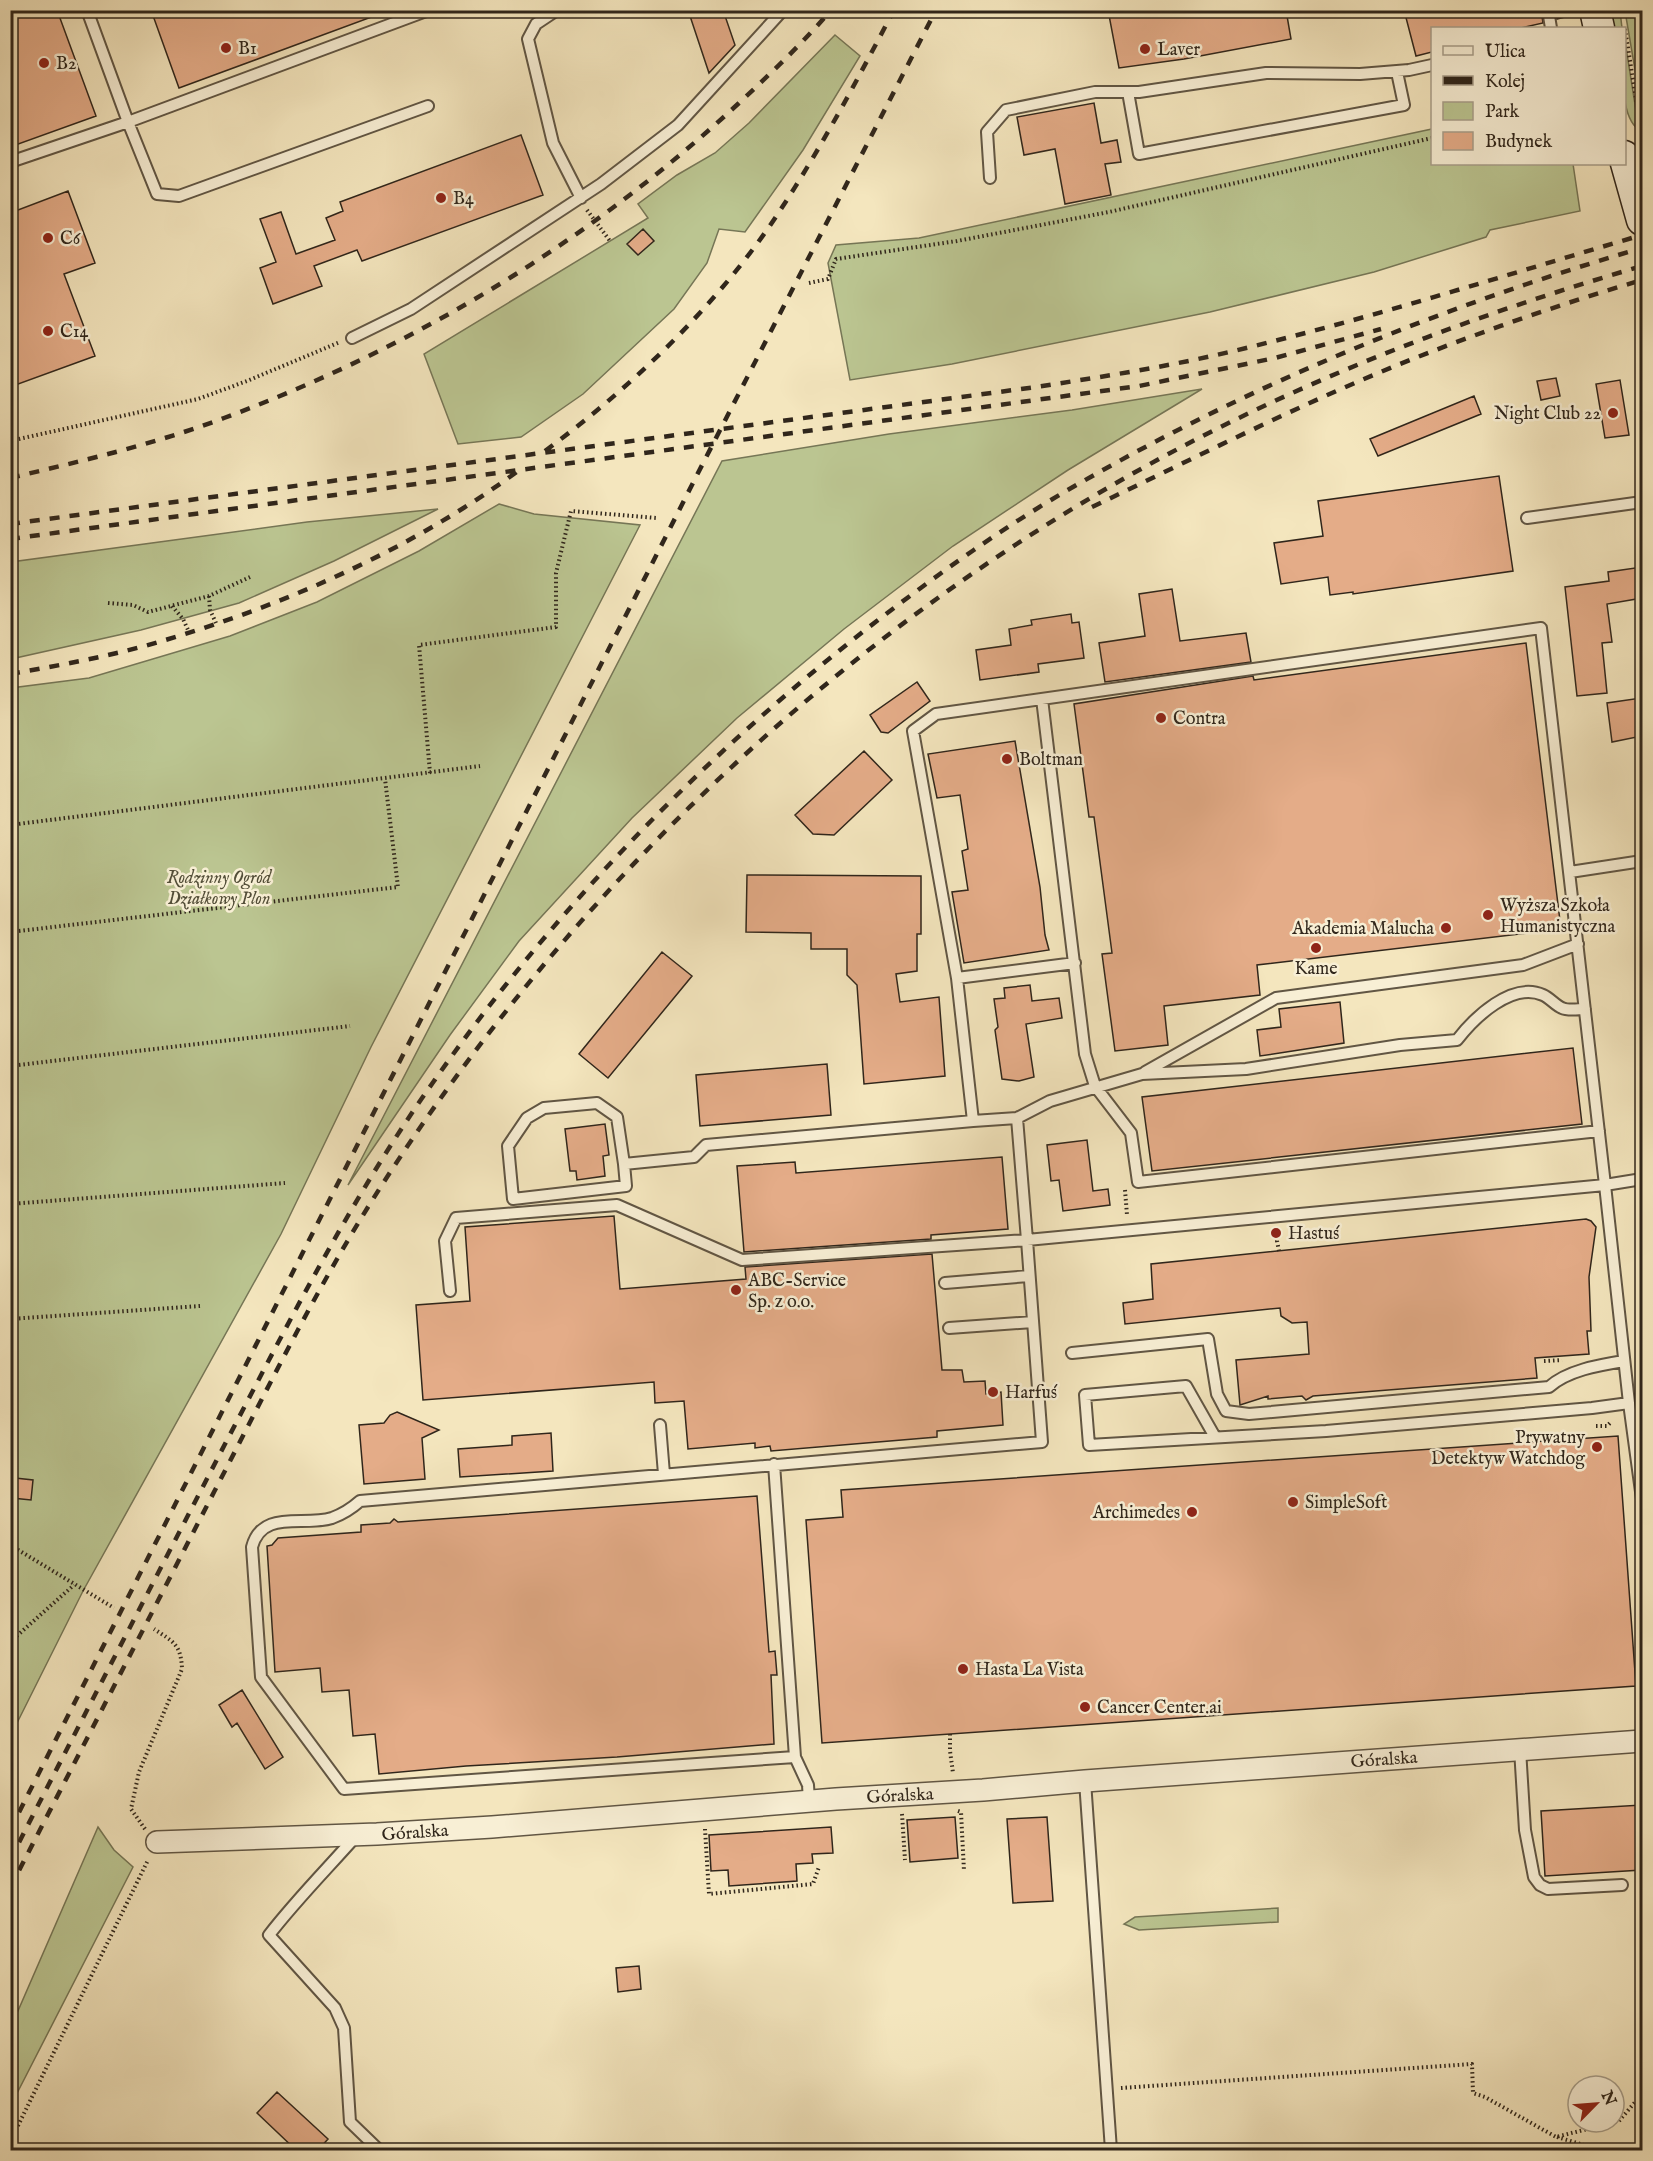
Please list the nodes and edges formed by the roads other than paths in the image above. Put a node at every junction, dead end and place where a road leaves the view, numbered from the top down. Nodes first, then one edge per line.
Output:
1 (87, 10) edge
2 (429, 10) edge
3 (557, 10) edge
4 (783, 10) edge
5 (1548, 10) edge
6 (1551, 27) edge
7 (1431, 65) edge
8 (1397, 72) junction
9 (1128, 92) junction
10 (428, 106) dead end
11 (128, 122) junction
12 (10, 162) edge
13 (1626, 163) edge
14 (990, 178) dead end
15 (581, 198) junction
16 (1642, 220) edge
17 (352, 338) road end
18 (1642, 502) edge
19 (1527, 518) dead end
20 (1042, 699) junction
21 (1642, 861) edge
22 (1570, 872) junction
23 (1578, 944) junction
24 (1075, 963) junction
25 (957, 978) junction
26 (1585, 1009) junction
27 (1142, 1074) junction
28 (1095, 1086) junction
29 (1017, 1118) junction
30 (973, 1120) junction
31 (1599, 1131) junction
32 (624, 1164) junction
33 (1642, 1179) edge
34 (1605, 1185) junction
35 (1027, 1240) junction
36 (1029, 1276) junction
37 (945, 1283) dead end
38 (450, 1291) dead end
39 (1033, 1322) junction
40 (949, 1328) dead end
41 (1072, 1353) dead end
42 (1624, 1361) junction
43 (1629, 1403) junction
44 (660, 1425) dead end
45 (1215, 1437) junction
46 (774, 1464) junction
47 (664, 1474) junction
48 (1642, 1499) edge
49 (1642, 1741) edge
50 (1520, 1749) junction
51 (795, 1757) junction
52 (1084, 1781) junction
53 (809, 1801) junction
54 (357, 1835) junction
55 (157, 1842) road end
56 (1622, 1885) dead end
57 (379, 2151) edge
58 (1111, 2151) edge

1 - 11 lane
2 - 11 lane
3 - 15 lane
4 - 15 lane
5 - 6 lane
7 - 8 lane
8 - 9 lane
8 - 9 lane
9 - 14 lane
10 - 11 lane
11 - 12 lane
13 - 16 street
15 - 17 lane
18 - 19 lane
20 - 22 lane
20 - 24 lane
20 - 25 lane
21 - 22 lane
22 - 23 lane
23 - 26 lane
23 - 27 lane
24 - 25 lane
24 - 28 lane
25 - 30 lane
26 - 27 lane
26 - 31 lane
27 - 28 lane
28 - 29 lane
28 - 31 lane
29 - 30 lane
29 - 35 lane
30 - 32 lane
31 - 34 lane
32 - 32 lane
33 - 34 lane
34 - 35 lane
34 - 42 lane
35 - 36 lane
35 - 38 lane
36 - 37 lane
36 - 39 lane
39 - 40 lane
39 - 46 lane
41 - 42 lane
42 - 43 lane
43 - 45 lane
43 - 48 lane
44 - 47 lane
45 - 45 lane
46 - 47 lane
46 - 51 lane
47 - 51 lane
49 - 50 street, Góralska
50 - 52 street, Góralska
50 - 56 lane
51 - 53 lane
52 - 53 street, Góralska
52 - 58 lane
53 - 54 street, Góralska
54 - 55 street, Góralska
54 - 57 lane

